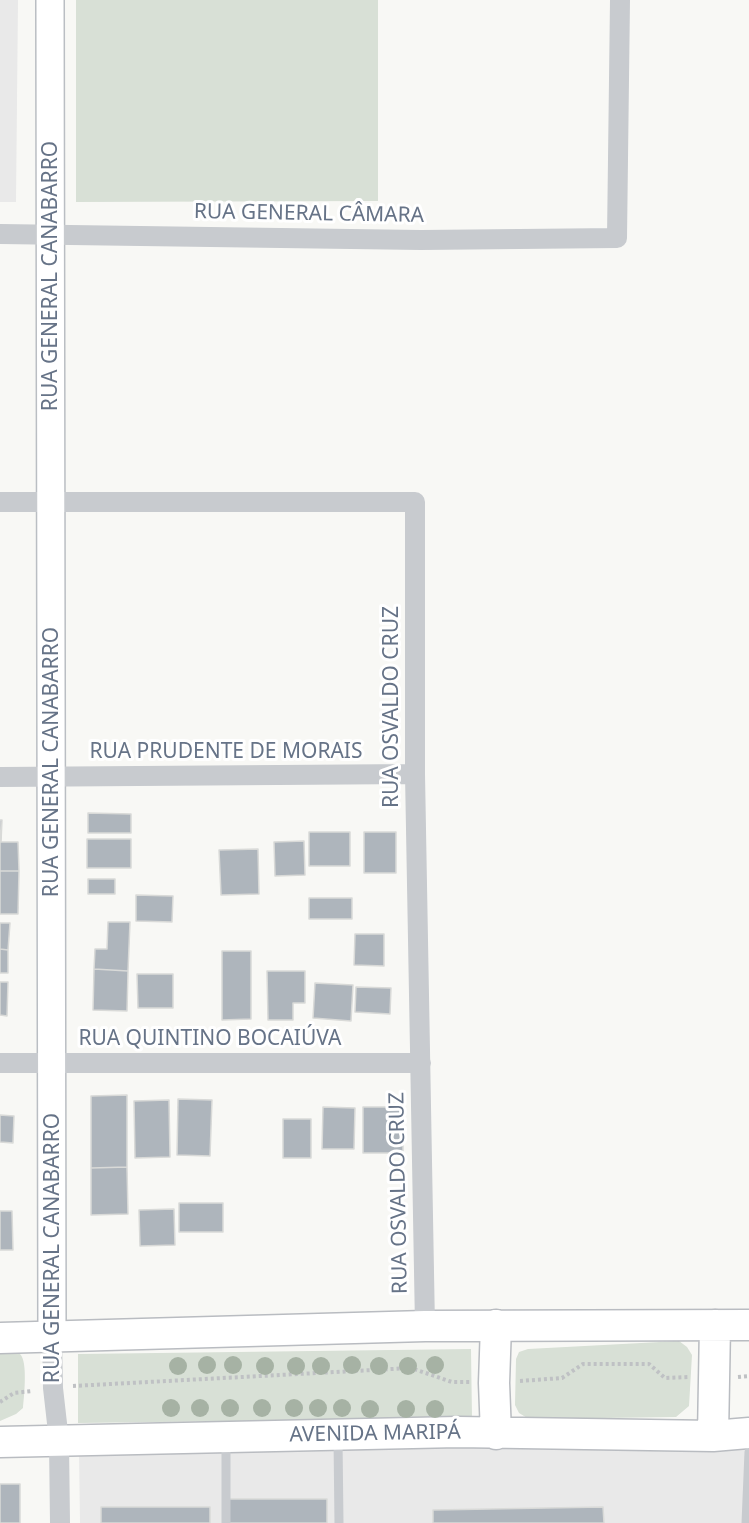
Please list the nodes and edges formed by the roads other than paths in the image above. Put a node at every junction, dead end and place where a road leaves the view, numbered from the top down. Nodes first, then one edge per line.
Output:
1 (50, 0) edge
2 (620, 0) edge
3 (0, 234) edge
4 (51, 234) junction
5 (0, 502) edge
6 (51, 502) junction
7 (416, 774) junction
8 (0, 777) edge
9 (52, 777) junction
10 (421, 1062) junction
11 (0, 1063) edge
12 (52, 1063) junction
13 (496, 1325) junction
14 (715, 1325) junction
15 (749, 1325) edge
16 (426, 1326) junction
17 (0, 1338) edge
18 (52, 1338) junction
19 (749, 1433) edge
20 (338, 1434) junction
21 (496, 1434) junction
22 (712, 1436) junction
23 (226, 1437) junction
24 (59, 1441) junction
25 (0, 1442) edge
26 (749, 1452) edge
27 (60, 1523) edge
28 (225, 1523) edge
29 (339, 1523) edge
30 (747, 1523) edge

1 - 4 street, RUA GENERAL CANABARRO
2 - 4 street, RUA GENERAL CÂMARA
3 - 4 street, RUA GENERAL CÂMARA
4 - 6 street, RUA GENERAL CANABARRO
5 - 6 street, RUA OSVALDO CRUZ
6 - 7 street, RUA OSVALDO CRUZ
6 - 9 street, RUA GENERAL CANABARRO
7 - 9 street, RUA PRUDENTE DE MORAIS
7 - 10 street, RUA OSVALDO CRUZ
8 - 9 street, RUA PRUDENTE DE MORAIS
9 - 12 street, RUA GENERAL CANABARRO
10 - 12 street, RUA QUINTINO BOCAIÚVA
10 - 16 street, RUA OSVALDO CRUZ
11 - 12 street, RUA QUINTINO BOCAIÚVA
12 - 18 street, RUA GENERAL CANABARRO
13 - 14 main road
13 - 16 main road
13 - 21 main road
14 - 15 main road
14 - 22 main road
16 - 18 main road
17 - 18 main road
18 - 24 street, RUA GENERAL CANABARRO
19 - 22 main road, AVENIDA MARIPÁ
20 - 21 main road, AVENIDA MARIPÁ
20 - 23 main road, AVENIDA MARIPÁ
20 - 29 lane
21 - 22 main road, AVENIDA MARIPÁ
23 - 24 main road, AVENIDA MARIPÁ
23 - 28 lane
24 - 25 main road, AVENIDA MARIPÁ
24 - 27 street, RUA GENERAL CANABARRO
26 - 30 lane

